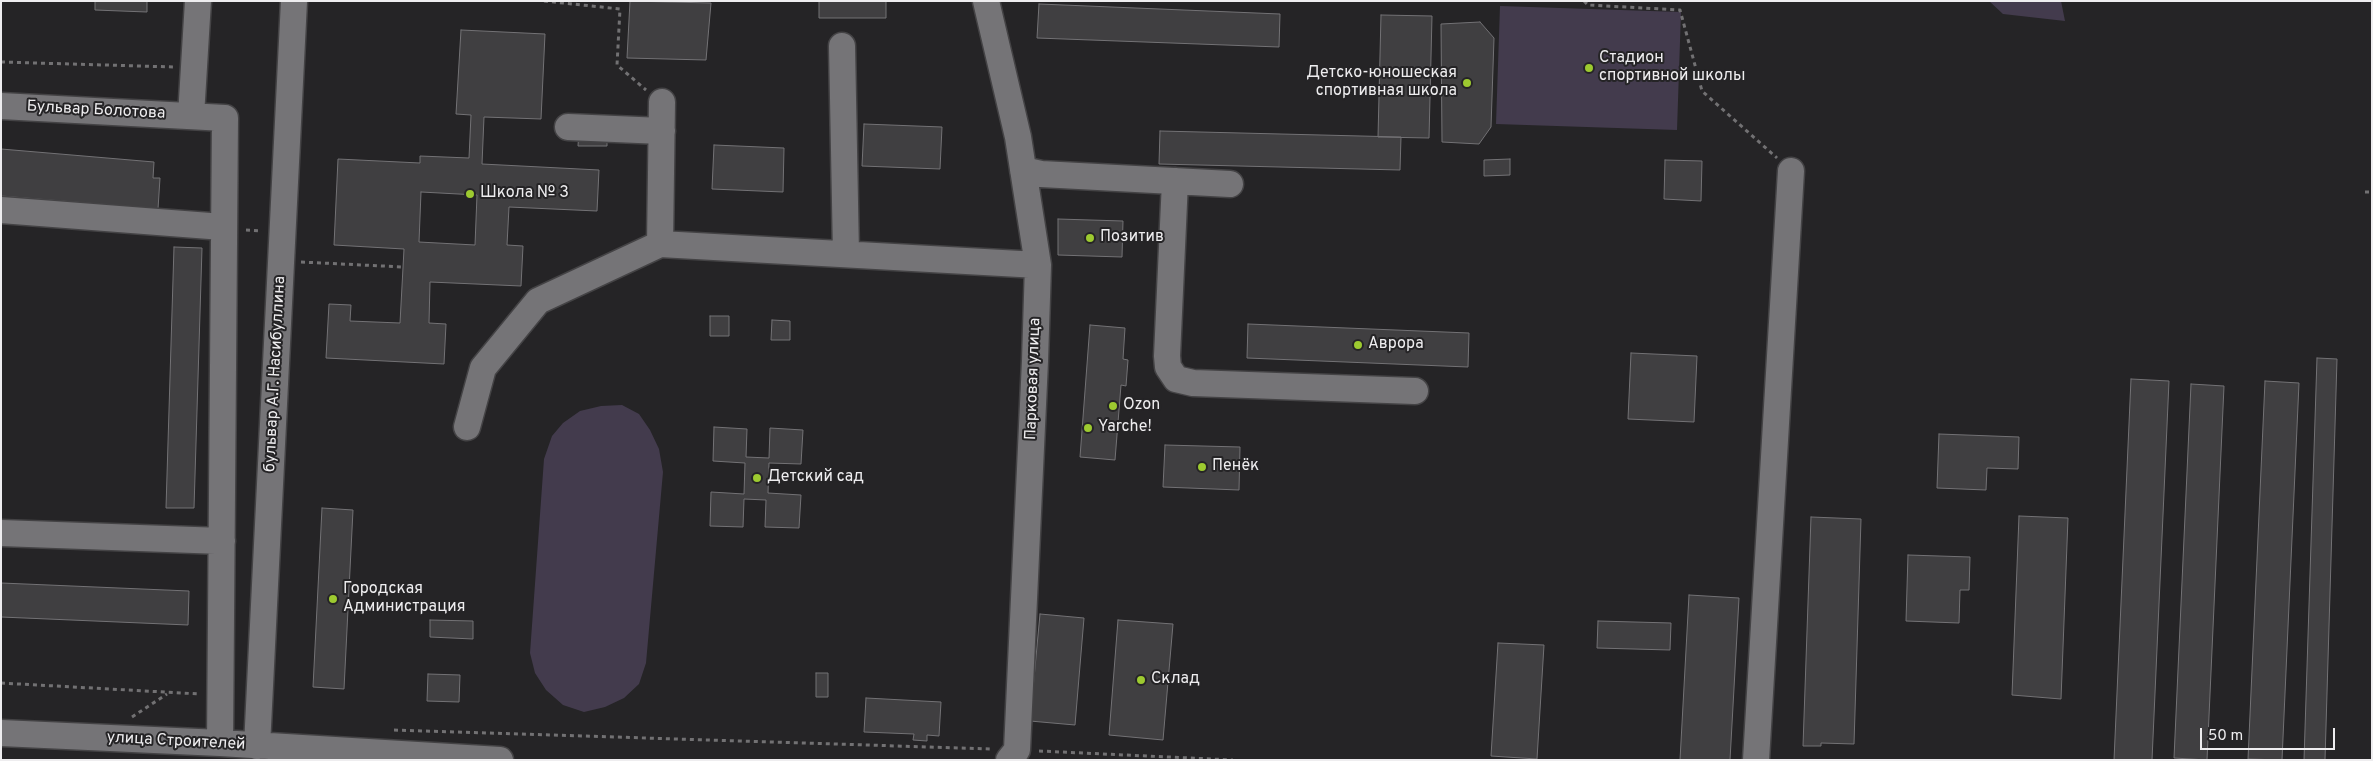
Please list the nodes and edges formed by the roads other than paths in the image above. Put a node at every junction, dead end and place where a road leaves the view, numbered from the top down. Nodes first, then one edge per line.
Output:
1 (198, 1) edge
2 (294, 1) edge
3 (986, 1) edge
4 (842, 46) dead end
5 (662, 102) road end
6 (1, 106) edge
7 (191, 116) junction
8 (568, 127) dead end
9 (662, 131) junction
10 (1023, 170) junction
11 (1791, 171) road end
12 (1175, 181) junction
13 (1230, 184) dead end
14 (1, 210) edge
15 (233, 228) junction
16 (660, 244) junction
17 (846, 254) junction
18 (1038, 265) junction
19 (1415, 391) dead end
20 (467, 427) dead end
21 (1, 533) edge
22 (222, 541) junction
23 (1, 733) edge
24 (220, 743) junction
25 (257, 746) junction
26 (298, 754) edge
27 (1013, 755) edge
28 (372, 756) edge
29 (442, 759) edge
30 (500, 760) edge
31 (1756, 760) edge

1 - 7 street
2 - 25 street, бульвар А.Г. Насибуллина
3 - 10 street, Парковая улица
4 - 17 street
5 - 9 street
6 - 7 street, Бульвар Болотова
7 - 15 street, Бульвар Болотова
8 - 9 street
9 - 16 street
10 - 12 street
10 - 18 street, Парковая улица
11 - 31 street
12 - 13 street
12 - 19 street
14 - 15 street
15 - 22 street
16 - 17 street
16 - 20 street
17 - 18 street
18 - 27 street, Парковая улица
21 - 22 street
22 - 24 street
23 - 24 street, улица Строителей
24 - 25 street, улица Строителей
25 - 26 street, улица Строителей
26 - 28 street, улица Строителей
28 - 29 street, улица Строителей
29 - 30 street, улица Строителей

